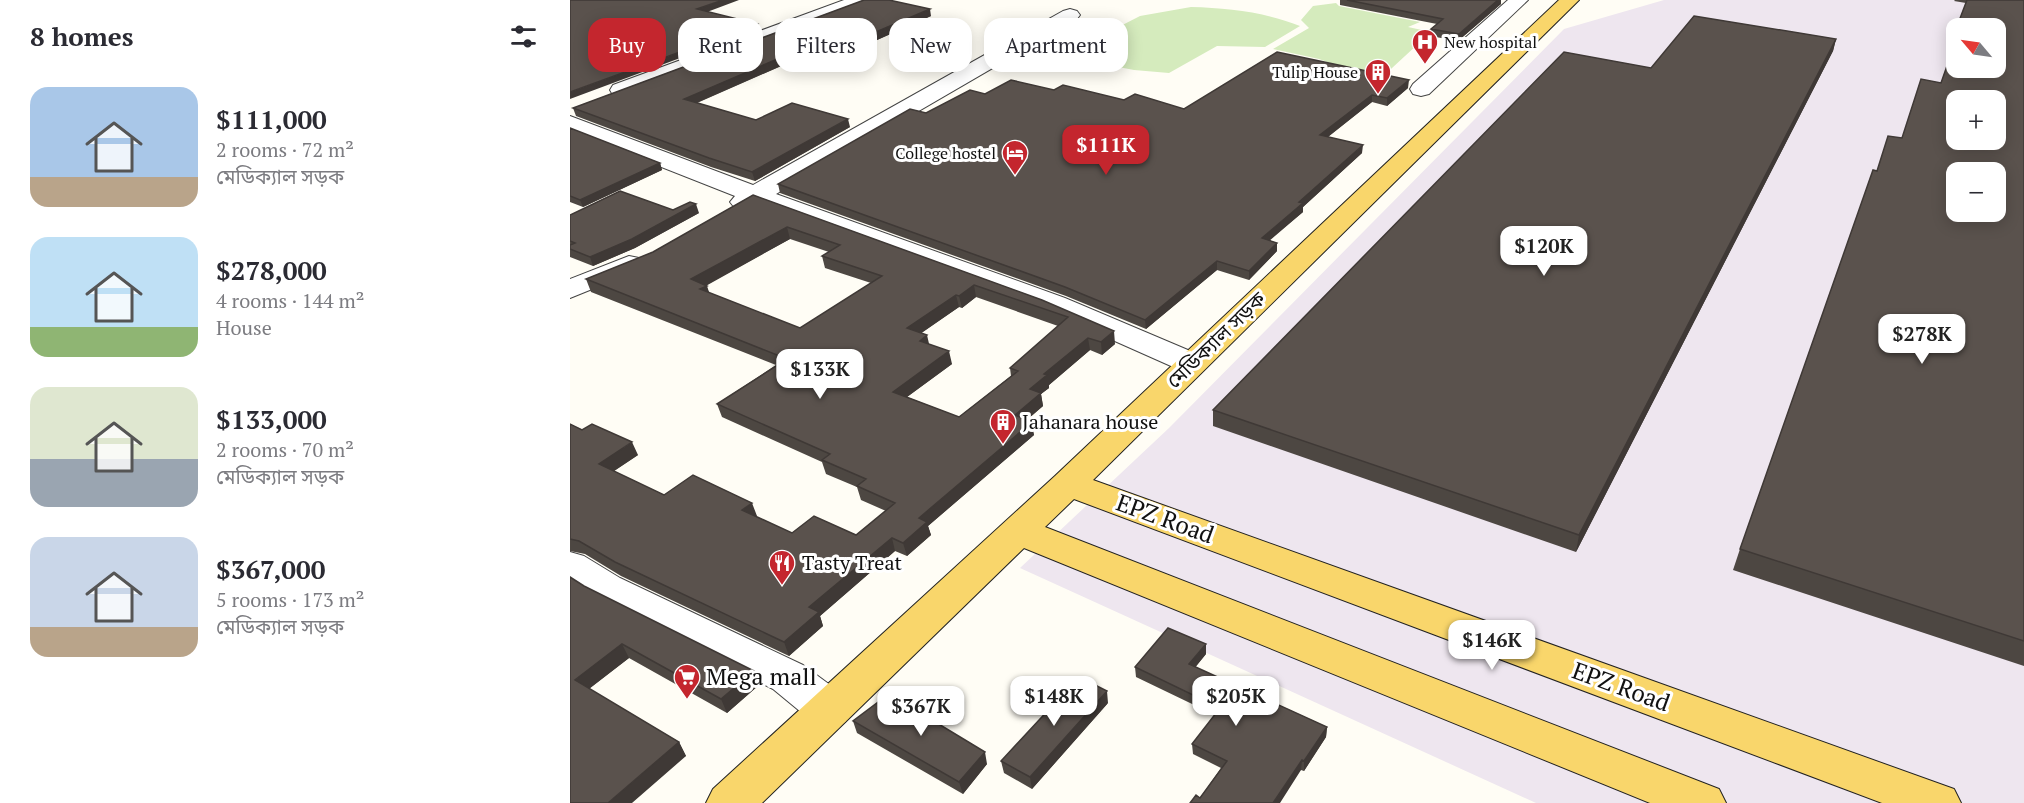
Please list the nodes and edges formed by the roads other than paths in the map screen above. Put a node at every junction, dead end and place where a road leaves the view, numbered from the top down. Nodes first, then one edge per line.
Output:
1 (861, 0) edge
2 (1519, 0) edge
3 (1570, 0) edge
4 (1070, 15) dead end
5 (1421, 89) dead end
6 (602, 97) edge
7 (574, 113) edge
8 (755, 195) junction
9 (726, 211) edge
10 (646, 256) edge
11 (570, 289) edge
12 (1191, 363) junction
13 (1068, 484) junction
14 (1018, 531) junction
15 (570, 566) edge
16 (829, 709) junction
17 (730, 803) edge
18 (1702, 803) edge
19 (1937, 803) edge

1 - 6 street
2 - 5 street
3 - 12 main road, মেডিক্যাল সড়ক
4 - 8 street
7 - 8 street
8 - 9 street
8 - 12 street
10 - 11 street
12 - 13 main road, মেডিক্যাল সড়ক
13 - 14 main road, মেডিক্যাল সড়ক
13 - 19 main road, EPZ Road
14 - 16 main road, মেডিক্যাল সড়ক
14 - 18 main road
15 - 16 street
16 - 17 main road, মেডিক্যাল সড়ক

